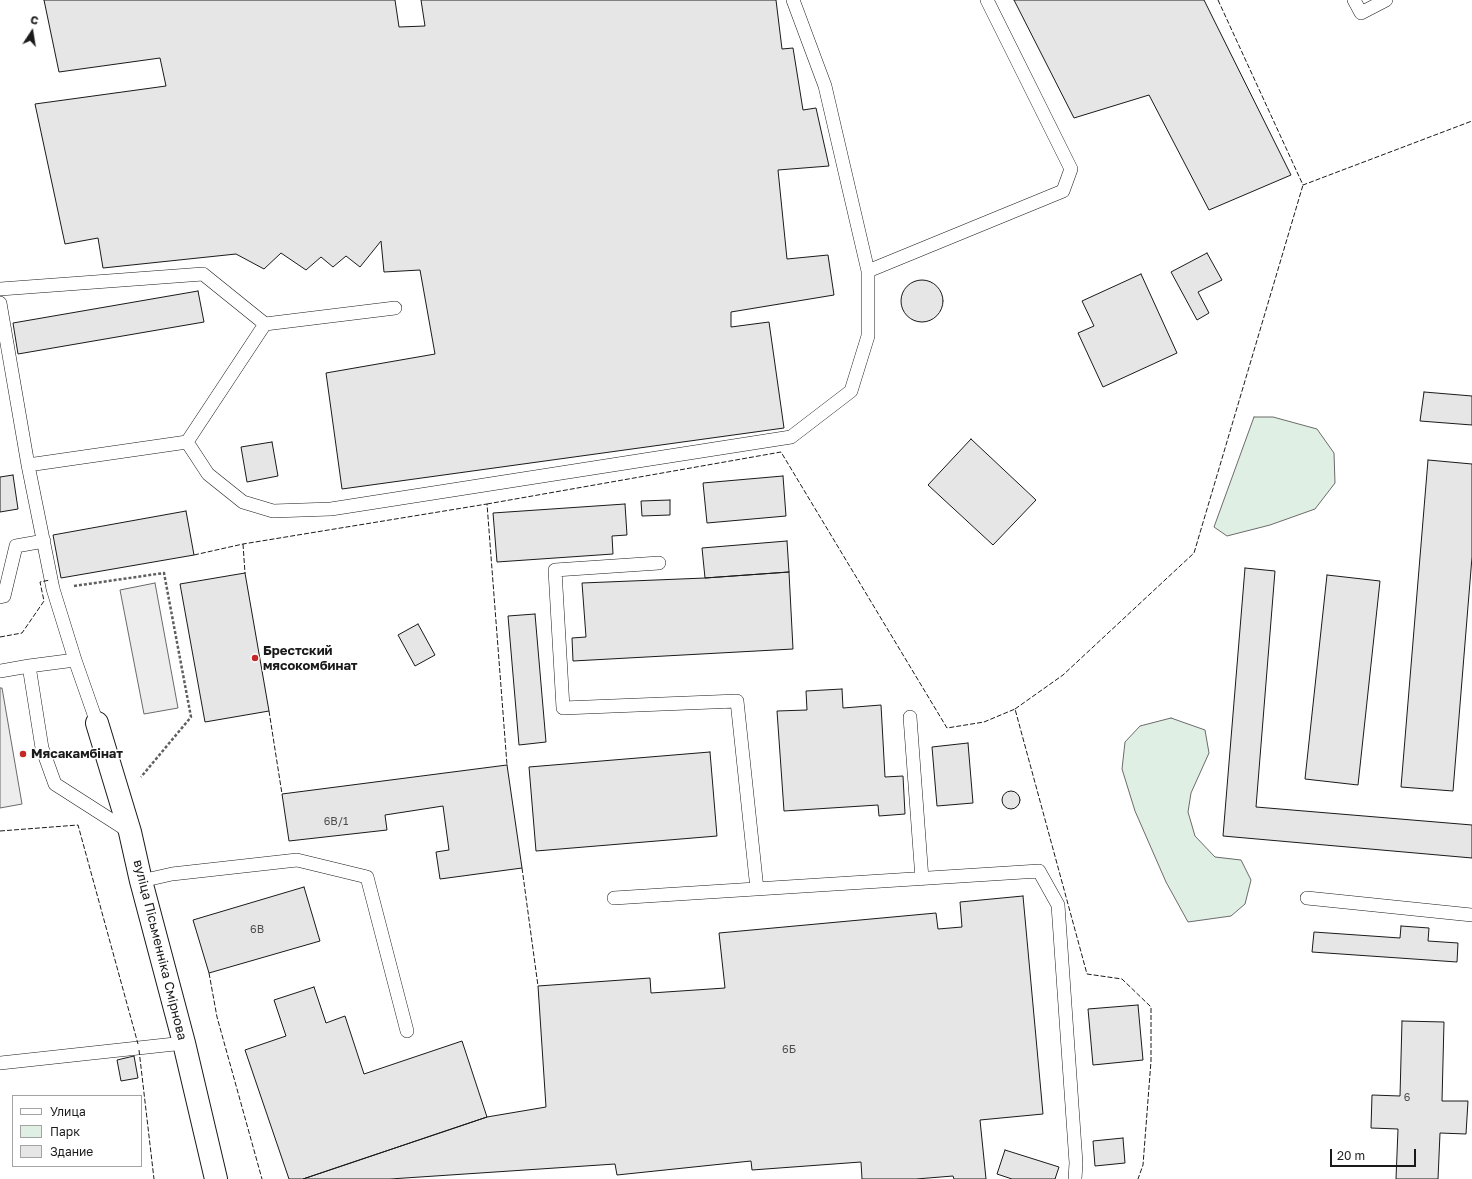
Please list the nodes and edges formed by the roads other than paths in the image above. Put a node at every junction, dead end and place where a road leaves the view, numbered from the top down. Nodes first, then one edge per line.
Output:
1 (793, 0) edge
2 (987, 0) edge
3 (1354, 0) edge
4 (1386, 0) edge
5 (868, 271) junction
6 (0, 289) edge
7 (0, 303) edge
8 (394, 308) dead end
9 (265, 324) junction
10 (187, 442) junction
11 (28, 465) junction
12 (44, 541) junction
13 (660, 563) dead end
14 (0, 597) edge
15 (75, 660) junction
16 (29, 666) junction
17 (0, 671) edge
18 (910, 717) dead end
19 (97, 723) joint
20 (130, 832) junction
21 (922, 879) junction
22 (141, 881) junction
23 (757, 889) junction
24 (614, 898) dead end
25 (1307, 898) dead end
26 (1472, 915) edge
27 (407, 1031) dead end
28 (184, 1042) junction
29 (0, 1063) edge
30 (216, 1179) edge
31 (1075, 1179) edge

1 - 5 lane
2 - 5 lane
3 - 4 lane
5 - 10 lane
6 - 9 lane
7 - 11 lane
8 - 9 lane
9 - 10 lane
10 - 11 lane
11 - 12 lane
12 - 14 lane
12 - 15 lane
13 - 23 lane
15 - 16 lane
15 - 19 lane
16 - 17 lane
16 - 20 lane
18 - 21 lane
19 - 20 street, вуліца Пісьменніка Смірнова
20 - 22 street, вуліца Пісьменніка Смірнова
21 - 23 lane
21 - 31 lane
22 - 27 lane
22 - 28 street, вуліца Пісьменніка Смірнова
23 - 24 lane
25 - 26 lane
28 - 29 lane
28 - 30 street, вуліца Пісьменніка Смірнова

